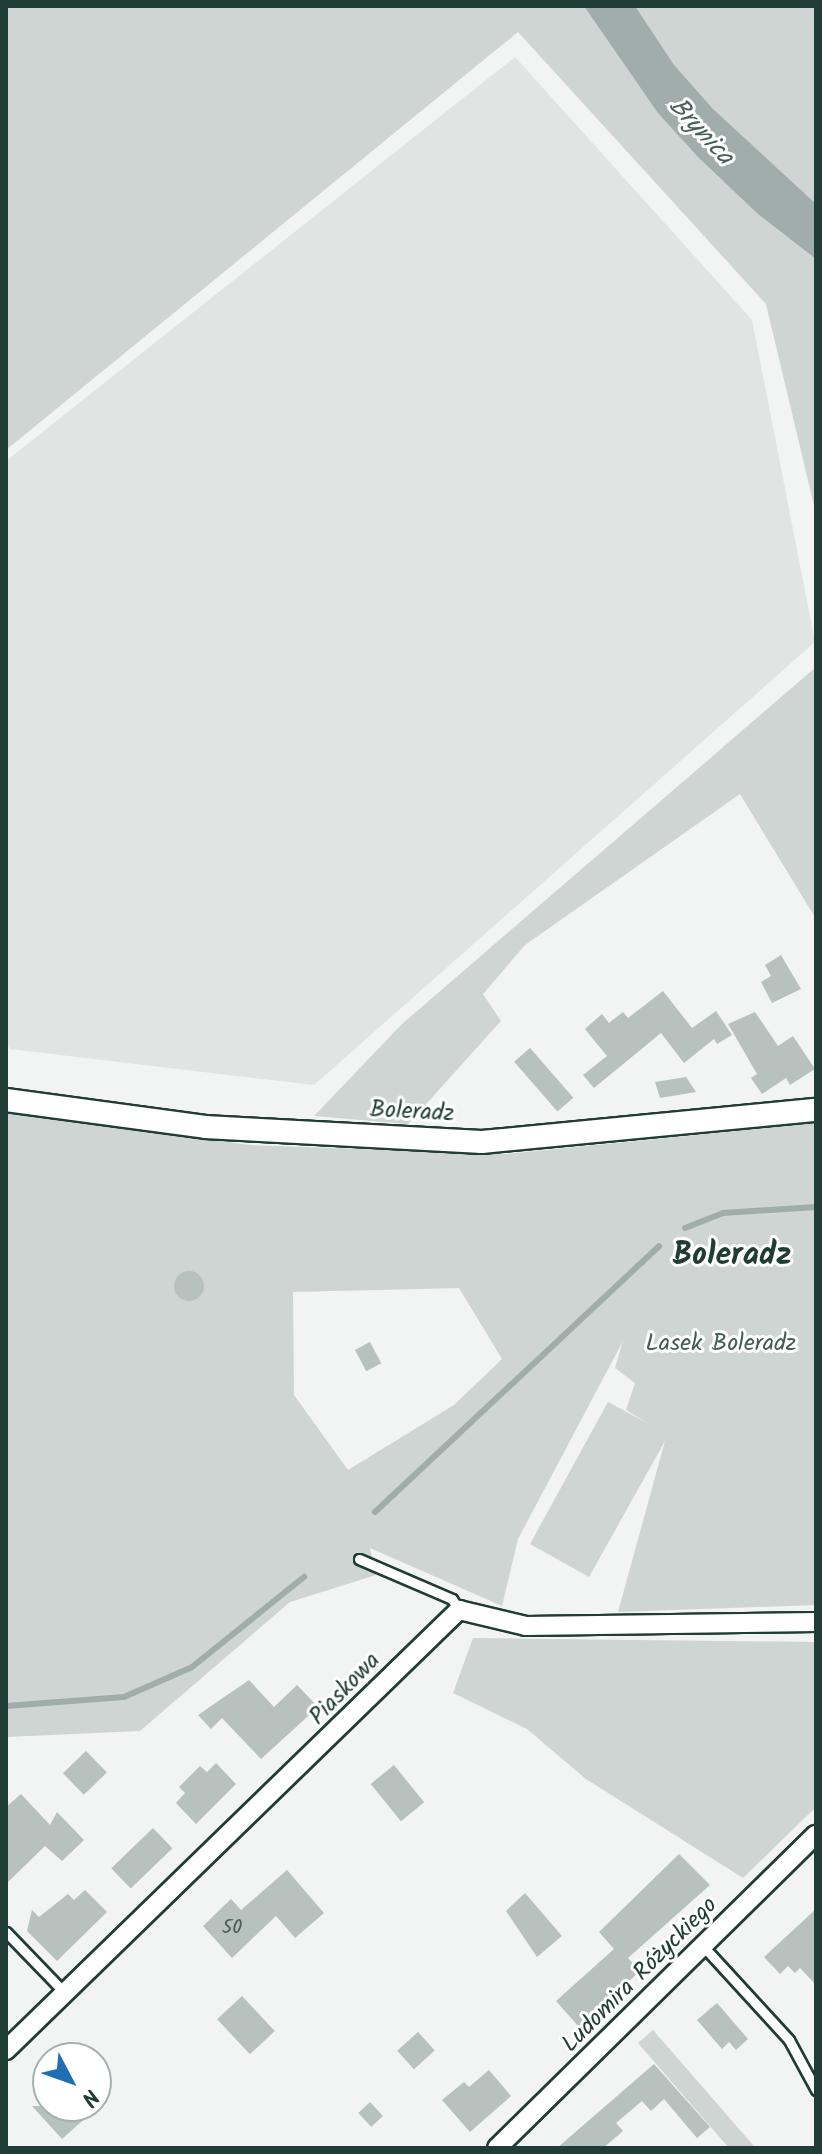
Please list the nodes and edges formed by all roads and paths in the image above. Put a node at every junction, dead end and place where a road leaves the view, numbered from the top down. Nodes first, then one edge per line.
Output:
1 (6, 1100) edge
2 (816, 1110) edge
3 (359, 1559) dead end
4 (459, 1610) junction
5 (816, 1622) edge
6 (816, 1835) edge
7 (6, 1932) edge
8 (703, 1946) junction
9 (65, 1993) junction
10 (6, 2050) edge
11 (816, 2090) edge
12 (497, 2148) edge

1 - 2 street, Boleradz
3 - 4 lane
4 - 5 street
4 - 9 street, Piaskowa
6 - 8 street, Ludomira Różyckiego
7 - 9 lane
8 - 11 lane
8 - 12 street, Ludomira Różyckiego
9 - 10 street, Piaskowa

